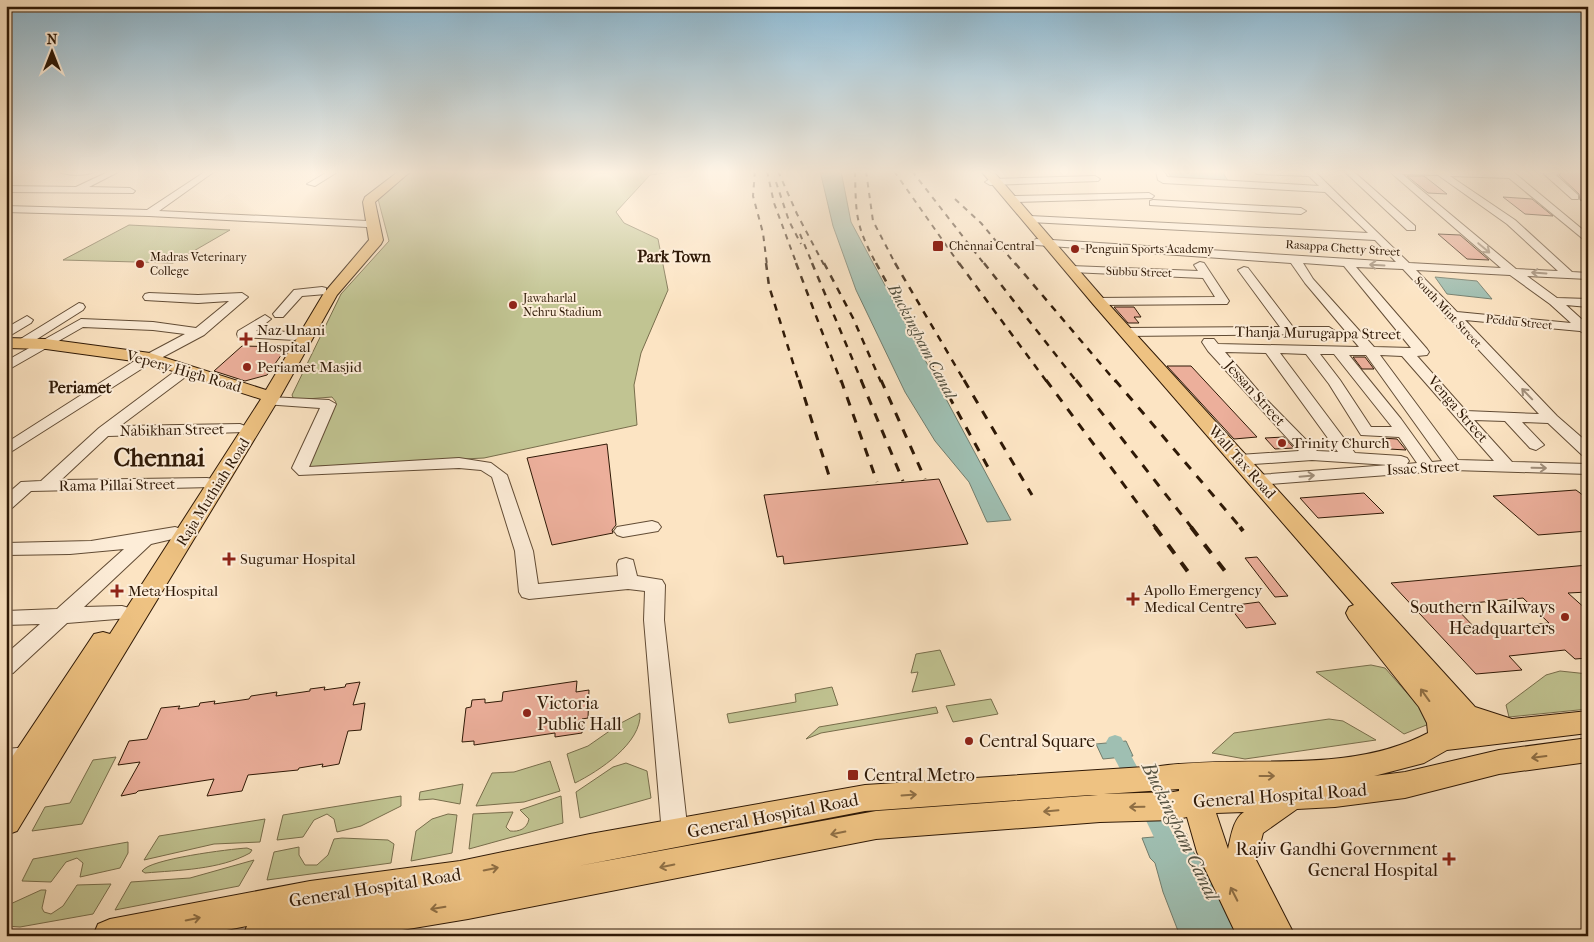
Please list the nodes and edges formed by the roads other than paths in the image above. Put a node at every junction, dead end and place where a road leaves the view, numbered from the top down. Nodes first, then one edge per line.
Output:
1 (203, 215) edge
2 (364, 215) edge
3 (370, 215) edge
4 (1020, 215) edge
5 (1026, 215) edge
6 (1128, 215) edge
7 (1305, 215) edge
8 (1355, 215) edge
9 (1397, 215) edge
10 (1446, 215) edge
11 (1501, 215) edge
12 (1558, 215) edge
13 (1157, 219) junction
14 (1030, 220) junction
15 (1311, 222) junction
16 (367, 224) junction
17 (1411, 228) dead end
18 (1378, 237) junction
19 (371, 240) junction
20 (1588, 240) edge
21 (1043, 242) junction
22 (1192, 252) junction
23 (1249, 255) junction
24 (1294, 259) junction
25 (1347, 263) junction
26 (1405, 266) junction
27 (1071, 269) junction
28 (1512, 271) junction
29 (1206, 275) junction
30 (1570, 275) junction
31 (1588, 276) edge
32 (322, 291) junction
33 (149, 296) dead end
34 (1098, 301) junction
35 (1223, 301) joint
36 (1554, 301) junction
37 (1588, 303) edge
38 (79, 307) dead end
39 (279, 314) dead end
40 (1450, 315) junction
41 (264, 319) dead end
42 (27, 320) dead end
43 (1586, 329) edge
44 (1200, 330) junction
45 (1288, 330) junction
46 (1329, 331) dead end
47 (199, 332) junction
48 (1126, 332) junction
49 (6, 334) edge
50 (295, 336) junction
51 (24, 345) edge
52 (1213, 348) junction
53 (1269, 348) junction
54 (1309, 349) junction
55 (1338, 350) junction
56 (1369, 350) junction
57 (1406, 352) junction
58 (146, 360) junction
59 (6, 367) edge
60 (180, 375) junction
61 (265, 398) junction
62 (1464, 415) junction
63 (1510, 418) junction
64 (1552, 419) junction
65 (240, 429) junction
66 (104, 431) junction
67 (1403, 432) junction
68 (1536, 445) dead end
69 (6, 450) edge
70 (1588, 452) edge
71 (1312, 454) junction
72 (1349, 456) junction
73 (1239, 460) junction
74 (1439, 465) junction
75 (1508, 467) junction
76 (1588, 469) edge
77 (1258, 480) junction
78 (206, 483) junction
79 (45, 486) junction
80 (6, 504) edge
81 (652, 527) dead end
82 (623, 530) dead end
83 (175, 533) junction
84 (145, 540) junction
85 (6, 550) edge
86 (627, 573) joint
87 (122, 614) junction
88 (61, 616) junction
89 (6, 618) edge
90 (6, 667) edge
91 (1588, 722) edge
92 (1513, 730) junction
93 (1442, 740) junction
94 (1588, 750) edge
95 (17, 758) edge
96 (6, 790) edge
97 (1180, 790) junction
98 (1289, 798) junction
99 (879, 811) junction
100 (6, 821) edge
101 (675, 834) junction
102 (1227, 856) junction
103 (110, 936) edge
104 (260, 936) edge
105 (1255, 936) edge
106 (1278, 936) edge

1 - 16 street
2 - 16 main road
3 - 19 main road
4 - 21 main road, Wall Tax Road
5 - 14 main road, Wall Tax Road
6 - 13 street
7 - 15 street
8 - 18 street, South Mint Street
9 - 17 street
10 -> 28 street
11 - 30 street
12 - 20 street
13 - 14 street
13 - 15 street
13 - 15 street
13 - 21 street, Rasappa Chetty Street
13 - 22 street, Rasappa Chetty Street
14 - 21 main road, Wall Tax Road
15 - 18 street
16 - 19 main road
18 - 26 street, South Mint Street
19 - 32 main road, Raja Muthiah Road
19 - 61 main road, Raja Muthiah Road
21 - 27 main road, Wall Tax Road
93 -> 21 main road, Wall Tax Road
22 - 23 street, Rasappa Chetty Street
22 - 29 street
23 - 24 street, Rasappa Chetty Street
23 - 45 street
24 - 25 street, Rasappa Chetty Street
24 - 56 street
26 -> 25 street, Rasappa Chetty Street
25 - 57 street, Thanja Murugappa Street
26 - 28 street, Rasappa Chetty Street
26 - 40 street, South Mint Street
27 - 29 street, Subbu Street
27 - 34 main road, Wall Tax Road
30 -> 28 street, Rasappa Chetty Street
28 - 36 street
29 - 35 street
30 - 31 street, Rasappa Chetty Street
32 - 39 street
32 - 50 main road, Raja Muthiah Road
33 - 47 street
34 - 35 street
34 - 48 main road, Wall Tax Road
36 - 37 street
36 - 43 street
38 - 51 street
40 - 43 street, Peddu Street
64 -> 40 street, South Mint Street
41 - 50 street
42 - 49 street
44 - 45 street
44 - 48 street
44 - 52 street, Jessan Street
45 - 46 street
47 - 51 street
47 - 58 street
48 - 73 main road, Wall Tax Road
50 - 61 main road, Raja Muthiah Road
51 - 58 main road, Vepery High Road
51 - 59 street
52 - 53 street, Thanja Murugappa Street
52 - 71 street, Jessan Street
53 - 54 street, Thanja Murugappa Street
53 - 72 street
54 - 55 street, Thanja Murugappa Street
54 - 67 street
55 - 56 street, Thanja Murugappa Street
55 - 67 street
56 - 57 street, Thanja Murugappa Street
56 - 74 street
57 - 62 street, Venga Street
58 - 60 main road, Vepery High Road
58 - 61 main road, Vepery High Road
58 - 69 street
60 - 61 main road, Vepery High Road
60 - 66 street
61 - 65 main road, Raja Muthiah Road
61 - 86 street
61 - 100 main road, Raja Muthiah Road
62 - 63 street
62 - 75 street, Venga Street
63 - 64 street
63 - 68 street
64 - 70 street, South Mint Street
65 - 66 street, Nabikhan Street
65 - 78 main road, Raja Muthiah Road
66 - 79 street
67 - 74 street
71 - 72 street
71 - 73 street
72 - 74 street
73 - 77 main road, Wall Tax Road
74 - 75 street, Issac Street
77 -> 74 street, Issac Street
75 -> 76 street, Issac Street
77 - 92 main road, Wall Tax Road
78 - 79 street, Rama Pillai Street
78 - 83 main road, Raja Muthiah Road
79 - 80 street, Rama Pillai Street
81 - 82 street
83 - 84 street
83 - 87 main road, Raja Muthiah Road
84 - 85 street
84 - 88 street
86 - 101 street
87 - 88 street
87 - 95 main road, Raja Muthiah Road
88 - 89 street
88 - 90 street
91 - 92 main road, General Hospital Road
92 - 93 main road, General Hospital Road
97 -> 93 main road, General Hospital Road
94 -> 98 main road, General Hospital Road
95 - 96 main road, Raja Muthiah Road
97 - 98 main road, General Hospital Road
97 - 99 main road, General Hospital Road
97 - 102 main road
98 - 102 main road
99 - 101 main road, General Hospital Road
99 -> 104 main road, General Hospital Road
103 -> 101 main road, General Hospital Road
105 -> 102 main road
102 - 106 main road

